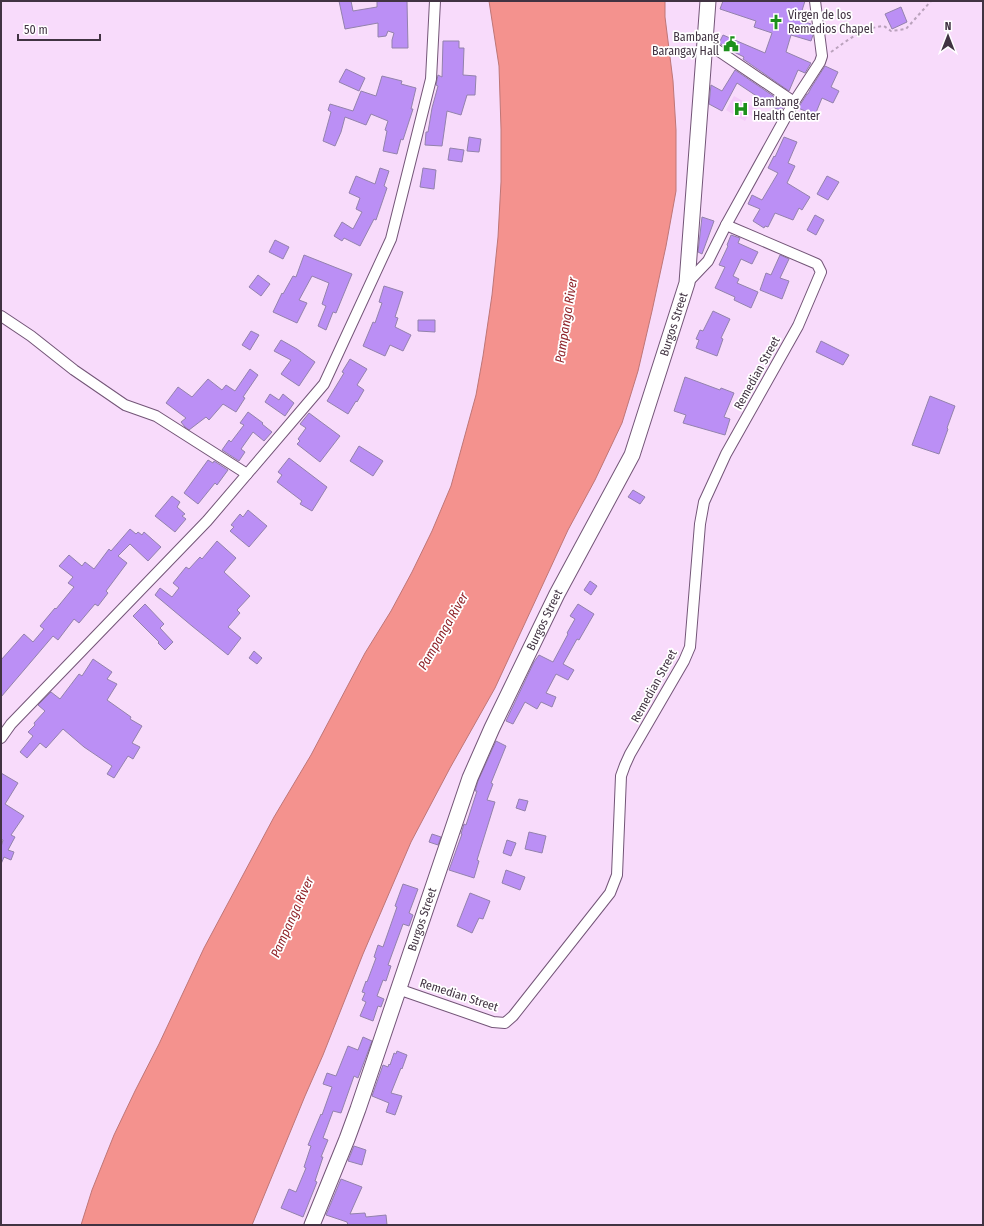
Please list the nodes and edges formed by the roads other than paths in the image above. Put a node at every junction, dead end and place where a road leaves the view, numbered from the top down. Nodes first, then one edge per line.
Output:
1 (435, 1) edge
2 (708, 1) edge
3 (815, 1) edge
4 (704, 41) junction
5 (794, 102) junction
6 (726, 225) junction
7 (687, 283) junction
8 (1, 316) edge
9 (247, 474) junction
10 (1, 738) edge
11 (398, 988) junction
12 (312, 1225) edge

1 - 9 street
2 - 4 street, Burgos Street
3 - 5 street
4 - 5 street
4 - 7 street, Burgos Street
5 - 6 street
6 - 7 street
6 - 11 street, Remedian Street
7 - 11 street, Burgos Street
8 - 9 street
9 - 10 street
11 - 12 street, Burgos Street

